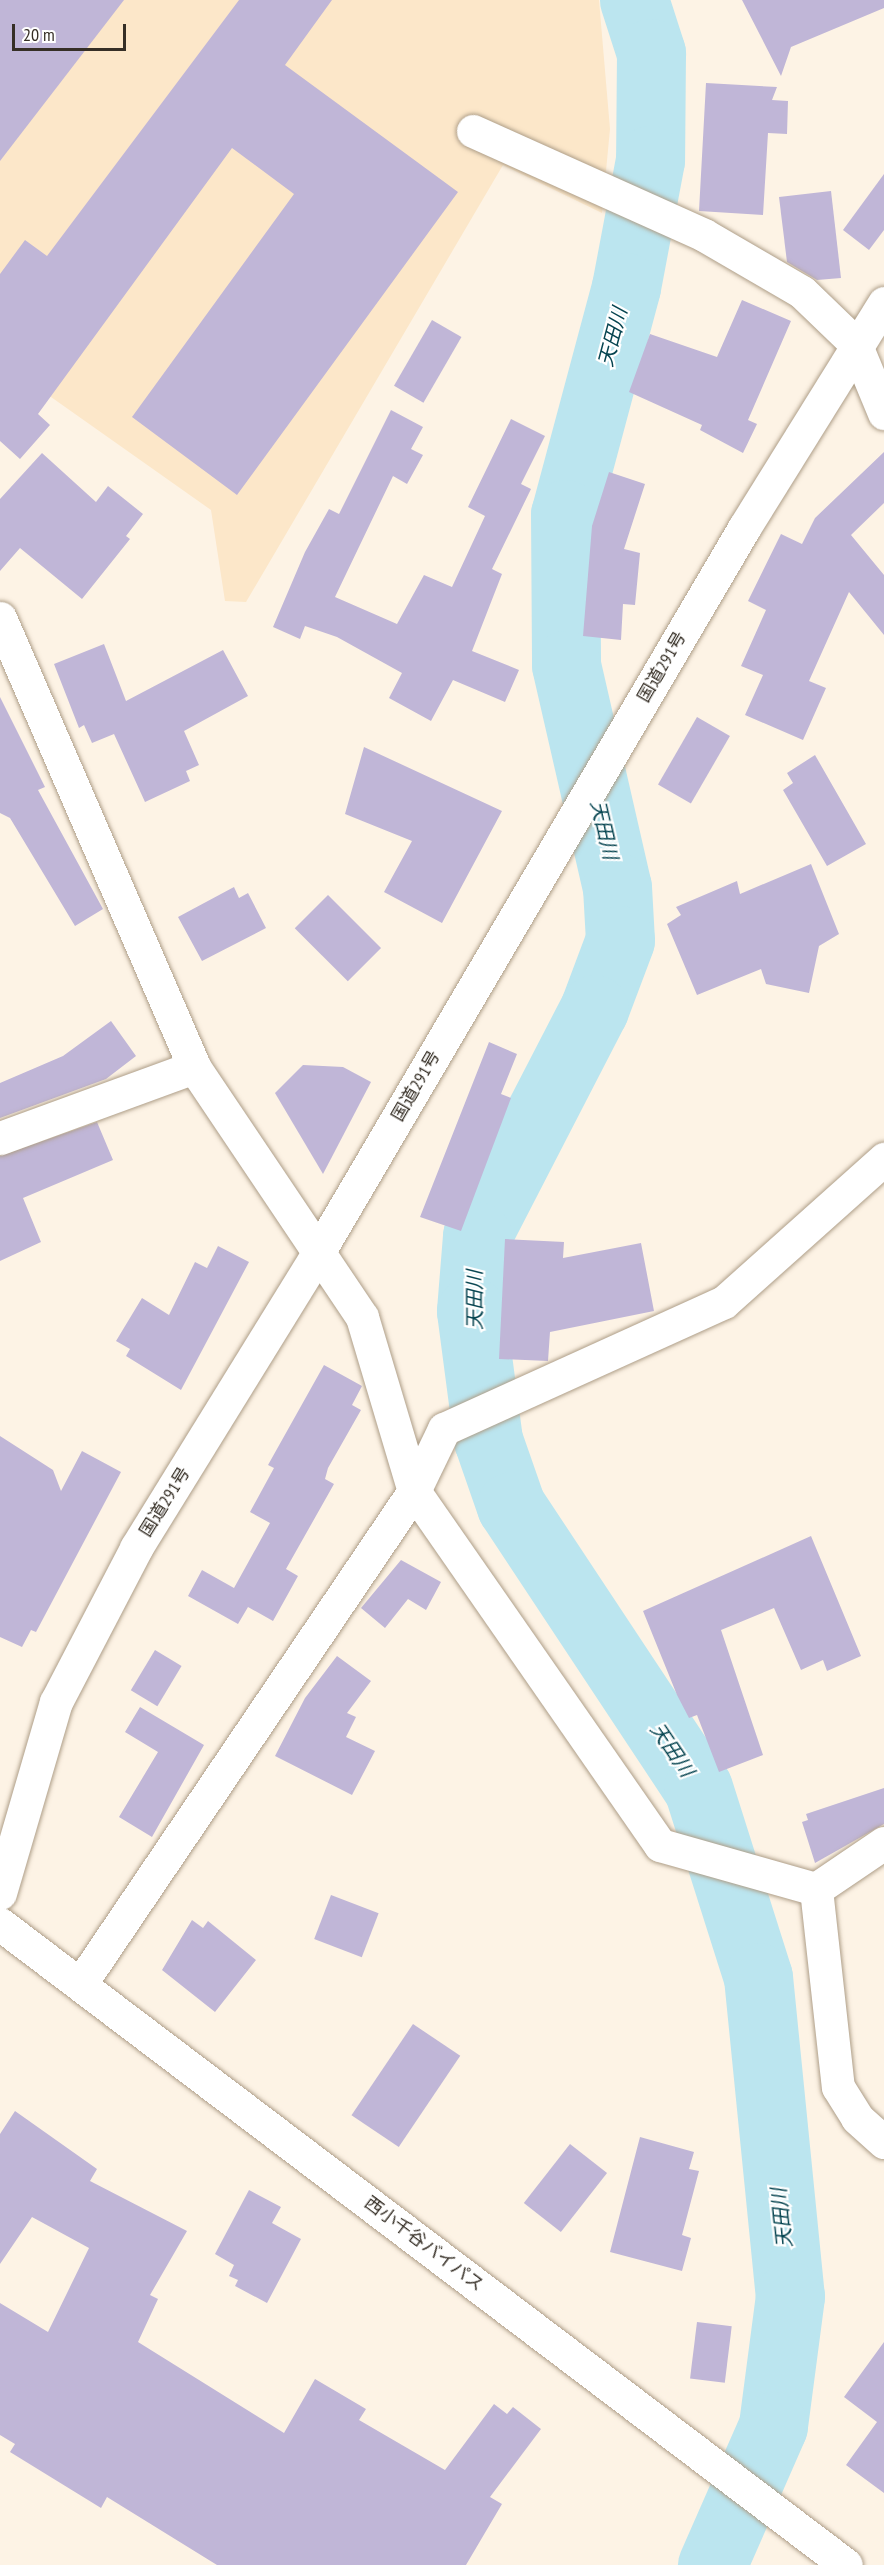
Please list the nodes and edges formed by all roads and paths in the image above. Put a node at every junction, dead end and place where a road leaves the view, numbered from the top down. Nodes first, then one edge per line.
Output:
1 (473, 131) dead end
2 (884, 303) edge
3 (855, 344) junction
4 (884, 414) edge
5 (0, 618) edge
6 (194, 1067) junction
7 (0, 1138) edge
8 (884, 1159) edge
9 (318, 1253) junction
10 (414, 1491) junction
11 (884, 1844) edge
12 (816, 1889) junction
13 (0, 1893) edge
14 (0, 1924) edge
15 (81, 1983) junction
16 (884, 2142) edge
17 (846, 2565) edge

1 - 3 main road
2 - 3 main road, 国道291号
3 - 4 main road
3 - 9 main road, 国道291号
5 - 6 main road
6 - 7 main road
6 - 9 main road
8 - 10 main road
9 - 10 main road
9 - 13 main road, 国道291号
10 - 12 main road
10 - 15 main road
11 - 12 main road
12 - 16 main road
14 - 15 main road, 西小千谷バイパス
15 - 17 main road, 西小千谷バイパス

